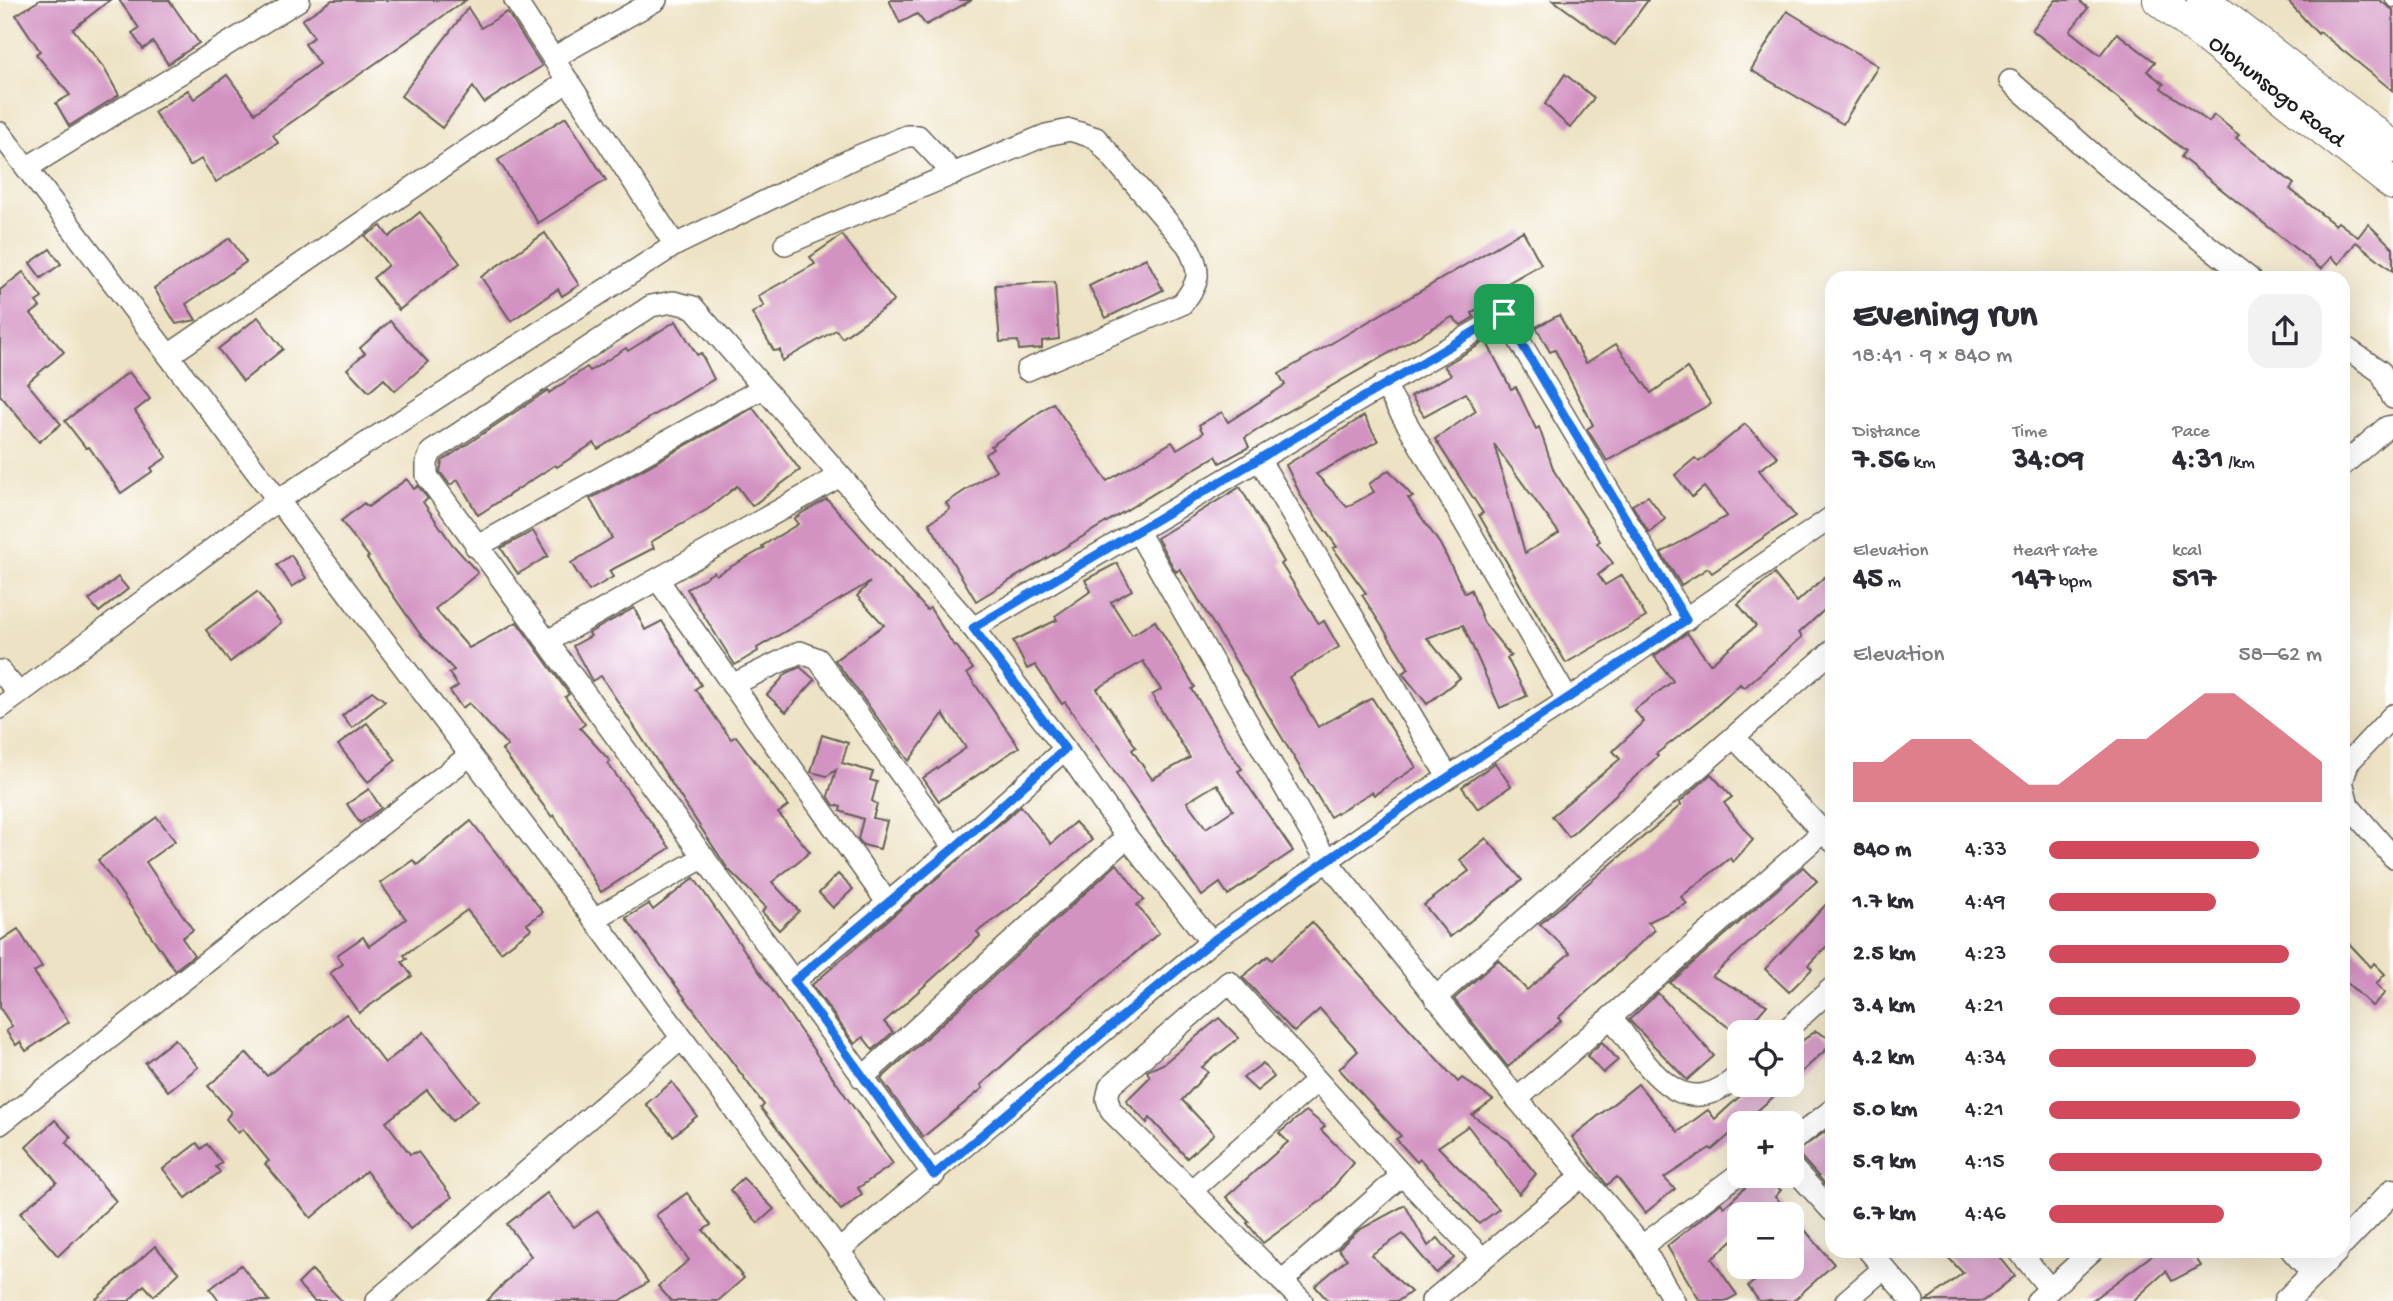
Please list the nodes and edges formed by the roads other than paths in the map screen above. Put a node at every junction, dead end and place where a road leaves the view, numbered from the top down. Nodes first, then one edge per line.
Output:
1 (299, 0) edge
2 (514, 0) edge
3 (656, 0) edge
4 (2159, 0) edge
5 (2203, 0) edge
6 (553, 58) junction
7 (568, 81) junction
8 (2010, 81) dead end
9 (0, 133) edge
10 (2393, 147) edge
11 (28, 167) junction
12 (954, 174) junction
13 (2393, 184) edge
14 (675, 244) junction
15 (785, 244) dead end
16 (2240, 271) edge
17 (2350, 351) edge
18 (169, 355) junction
19 (1027, 370) dead end
20 (1384, 384) junction
21 (763, 388) junction
22 (2393, 398) edge
23 (2393, 426) edge
24 (1259, 459) junction
25 (2350, 459) edge
26 (839, 476) junction
27 (278, 500) junction
28 (1825, 522) edge
29 (1137, 530) junction
30 (476, 547) junction
31 (658, 580) junction
32 (1686, 620) junction
33 (973, 628) junction
34 (548, 641) junction
35 (1825, 665) edge
36 (0, 671) edge
37 (732, 685) junction
38 (19, 694) junction
39 (1568, 700) junction
40 (0, 708) edge
41 (2393, 715) edge
42 (1735, 738) junction
43 (1065, 749) junction
44 (470, 755) junction
45 (2350, 761) edge
46 (1448, 777) junction
47 (2350, 807) edge
48 (1825, 834) edge
49 (1127, 837) junction
50 (1825, 839) edge
51 (954, 848) junction
52 (704, 857) junction
53 (2393, 857) edge
54 (1327, 861) junction
55 (887, 902) junction
56 (594, 919) junction
57 (1211, 942) junction
58 (794, 981) junction
59 (1825, 994) edge
60 (1435, 998) junction
61 (1611, 1017) junction
62 (1797, 1020) edge
63 (681, 1039) junction
64 (862, 1078) junction
65 (1317, 1082) junction
66 (1727, 1085) edge
67 (1517, 1099) junction
68 (1825, 1115) edge
69 (0, 1124) edge
70 (1804, 1132) edge
71 (934, 1175) junction
72 (1402, 1175) junction
73 (1581, 1177) junction
74 (1804, 1180) edge
75 (1727, 1183) edge
76 (1192, 1190) junction
77 (2393, 1191) edge
78 (1825, 1203) edge
79 (2350, 1236) edge
80 (1642, 1246) junction
81 (838, 1251) junction
82 (1482, 1258) junction
83 (1875, 1258) edge
84 (2024, 1258) edge
85 (2084, 1258) edge
86 (2298, 1258) edge
87 (2329, 1258) edge
88 (1884, 1268) junction
89 (2313, 1274) junction
90 (1282, 1280) junction
91 (2044, 1295) edge
92 (376, 1301) edge
93 (876, 1301) edge
94 (1302, 1301) edge
95 (1433, 1301) edge
96 (1674, 1301) edge
97 (1846, 1301) edge
98 (1913, 1301) edge
99 (2286, 1301) edge

1 - 11 street
2 - 6 street
3 - 6 street
4 - 13 main road, Olohunsogo Road
5 - 10 main road, Olohunsogo Road
6 - 7 street
7 - 14 street
7 - 18 street
8 - 16 street
9 - 11 street
11 - 18 street
12 - 14 street
12 - 15 street
12 - 19 street
14 - 27 street
17 - 22 street
18 - 27 street
20 - 24 street
20 - 32 street
20 - 39 street
21 - 26 street
21 - 30 street
21 - 30 street
23 - 25 street
24 - 29 street
24 - 46 street
26 - 31 street
26 - 33 street
27 - 38 street
27 - 44 street
28 - 32 street
29 - 33 street
29 - 54 street
30 - 34 street
31 - 34 street
31 - 37 street
32 - 39 street
33 - 43 street
34 - 52 street
35 - 42 street
36 - 38 street
37 - 51 street
37 - 55 street
38 - 40 street
39 - 46 street
41 - 45 street
42 - 48 street
42 - 60 street
43 - 49 street
43 - 51 street
44 - 56 street
44 - 69 street
46 - 54 street
47 - 53 street
49 - 57 street
49 - 64 street
50 - 61 street
51 - 55 street
52 - 56 street
52 - 58 street
54 - 57 street
54 - 60 street
55 - 58 street
56 - 63 street
57 - 71 street
58 - 64 street
59 - 62 street
60 - 67 street
61 - 66 street
61 - 67 street
63 - 81 street
63 - 92 street
64 - 71 street
65 - 72 street
65 - 76 street
65 - 76 street
67 - 73 street
68 - 70 street
71 - 81 street
72 - 82 street
72 - 90 street
73 - 80 street
73 - 82 street
74 - 78 street
75 - 80 street
76 - 90 street
77 - 79 street
80 - 96 street
81 - 93 street
82 - 95 street
83 - 88 street
84 - 91 street
85 - 91 street
86 - 89 street
87 - 89 street
88 - 97 street
88 - 98 street
89 - 99 street
90 - 94 street

